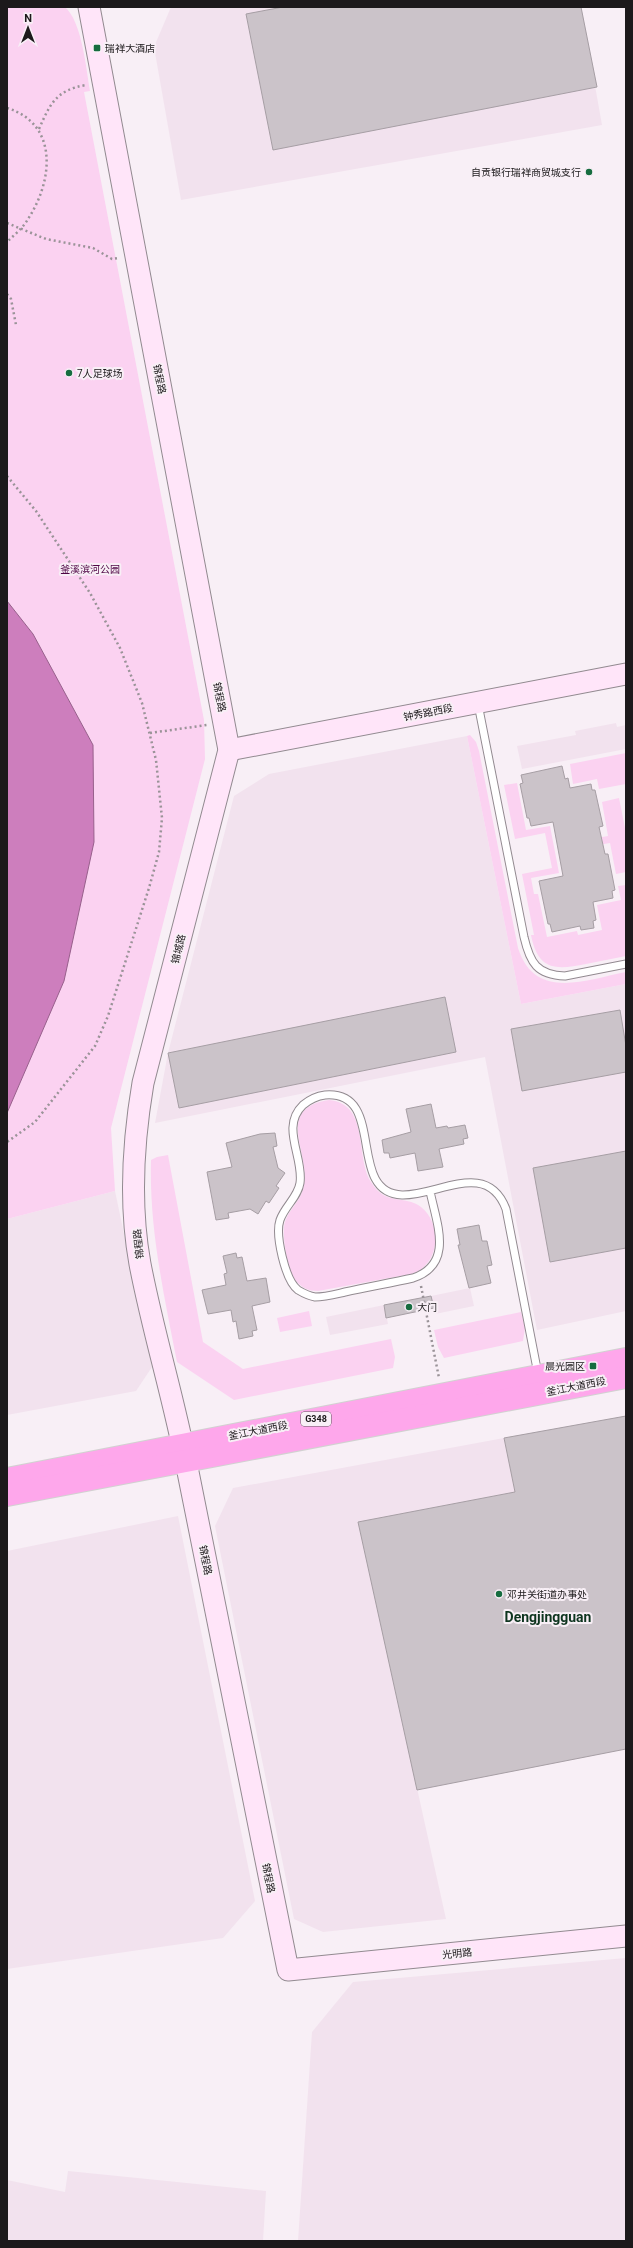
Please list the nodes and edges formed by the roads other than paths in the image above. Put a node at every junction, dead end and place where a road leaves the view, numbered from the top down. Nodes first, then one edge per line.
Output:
1 (89, 7) edge
2 (626, 674) edge
3 (477, 702) junction
4 (229, 750) junction
5 (626, 964) edge
6 (135, 1150) joint
7 (430, 1190) junction
8 (626, 1359) edge
9 (538, 1376) junction
10 (626, 1377) edge
11 (184, 1454) junction
12 (7, 1479) edge
13 (7, 1495) edge
14 (626, 1936) edge
15 (288, 1970) joint

1 - 4 street, 锦程路
2 - 3 street, 钟秀路西段
3 - 4 street, 钟秀路西段
3 - 5 lane
4 - 6 street, 锦城路
6 - 11 street, 锦程路
7 - 7 lane
7 - 9 lane
8 - 9 highway, 釜江大道西段 / G348
9 - 11 highway, 釜江大道西段 / G348
10 - 11 highway, 釜江大道西段 / G348
11 - 12 highway, 釜江大道西段 / G348
11 - 13 highway, 釜江大道西段 / G348
11 - 15 street, 锦程路
14 - 15 street, 光明路

